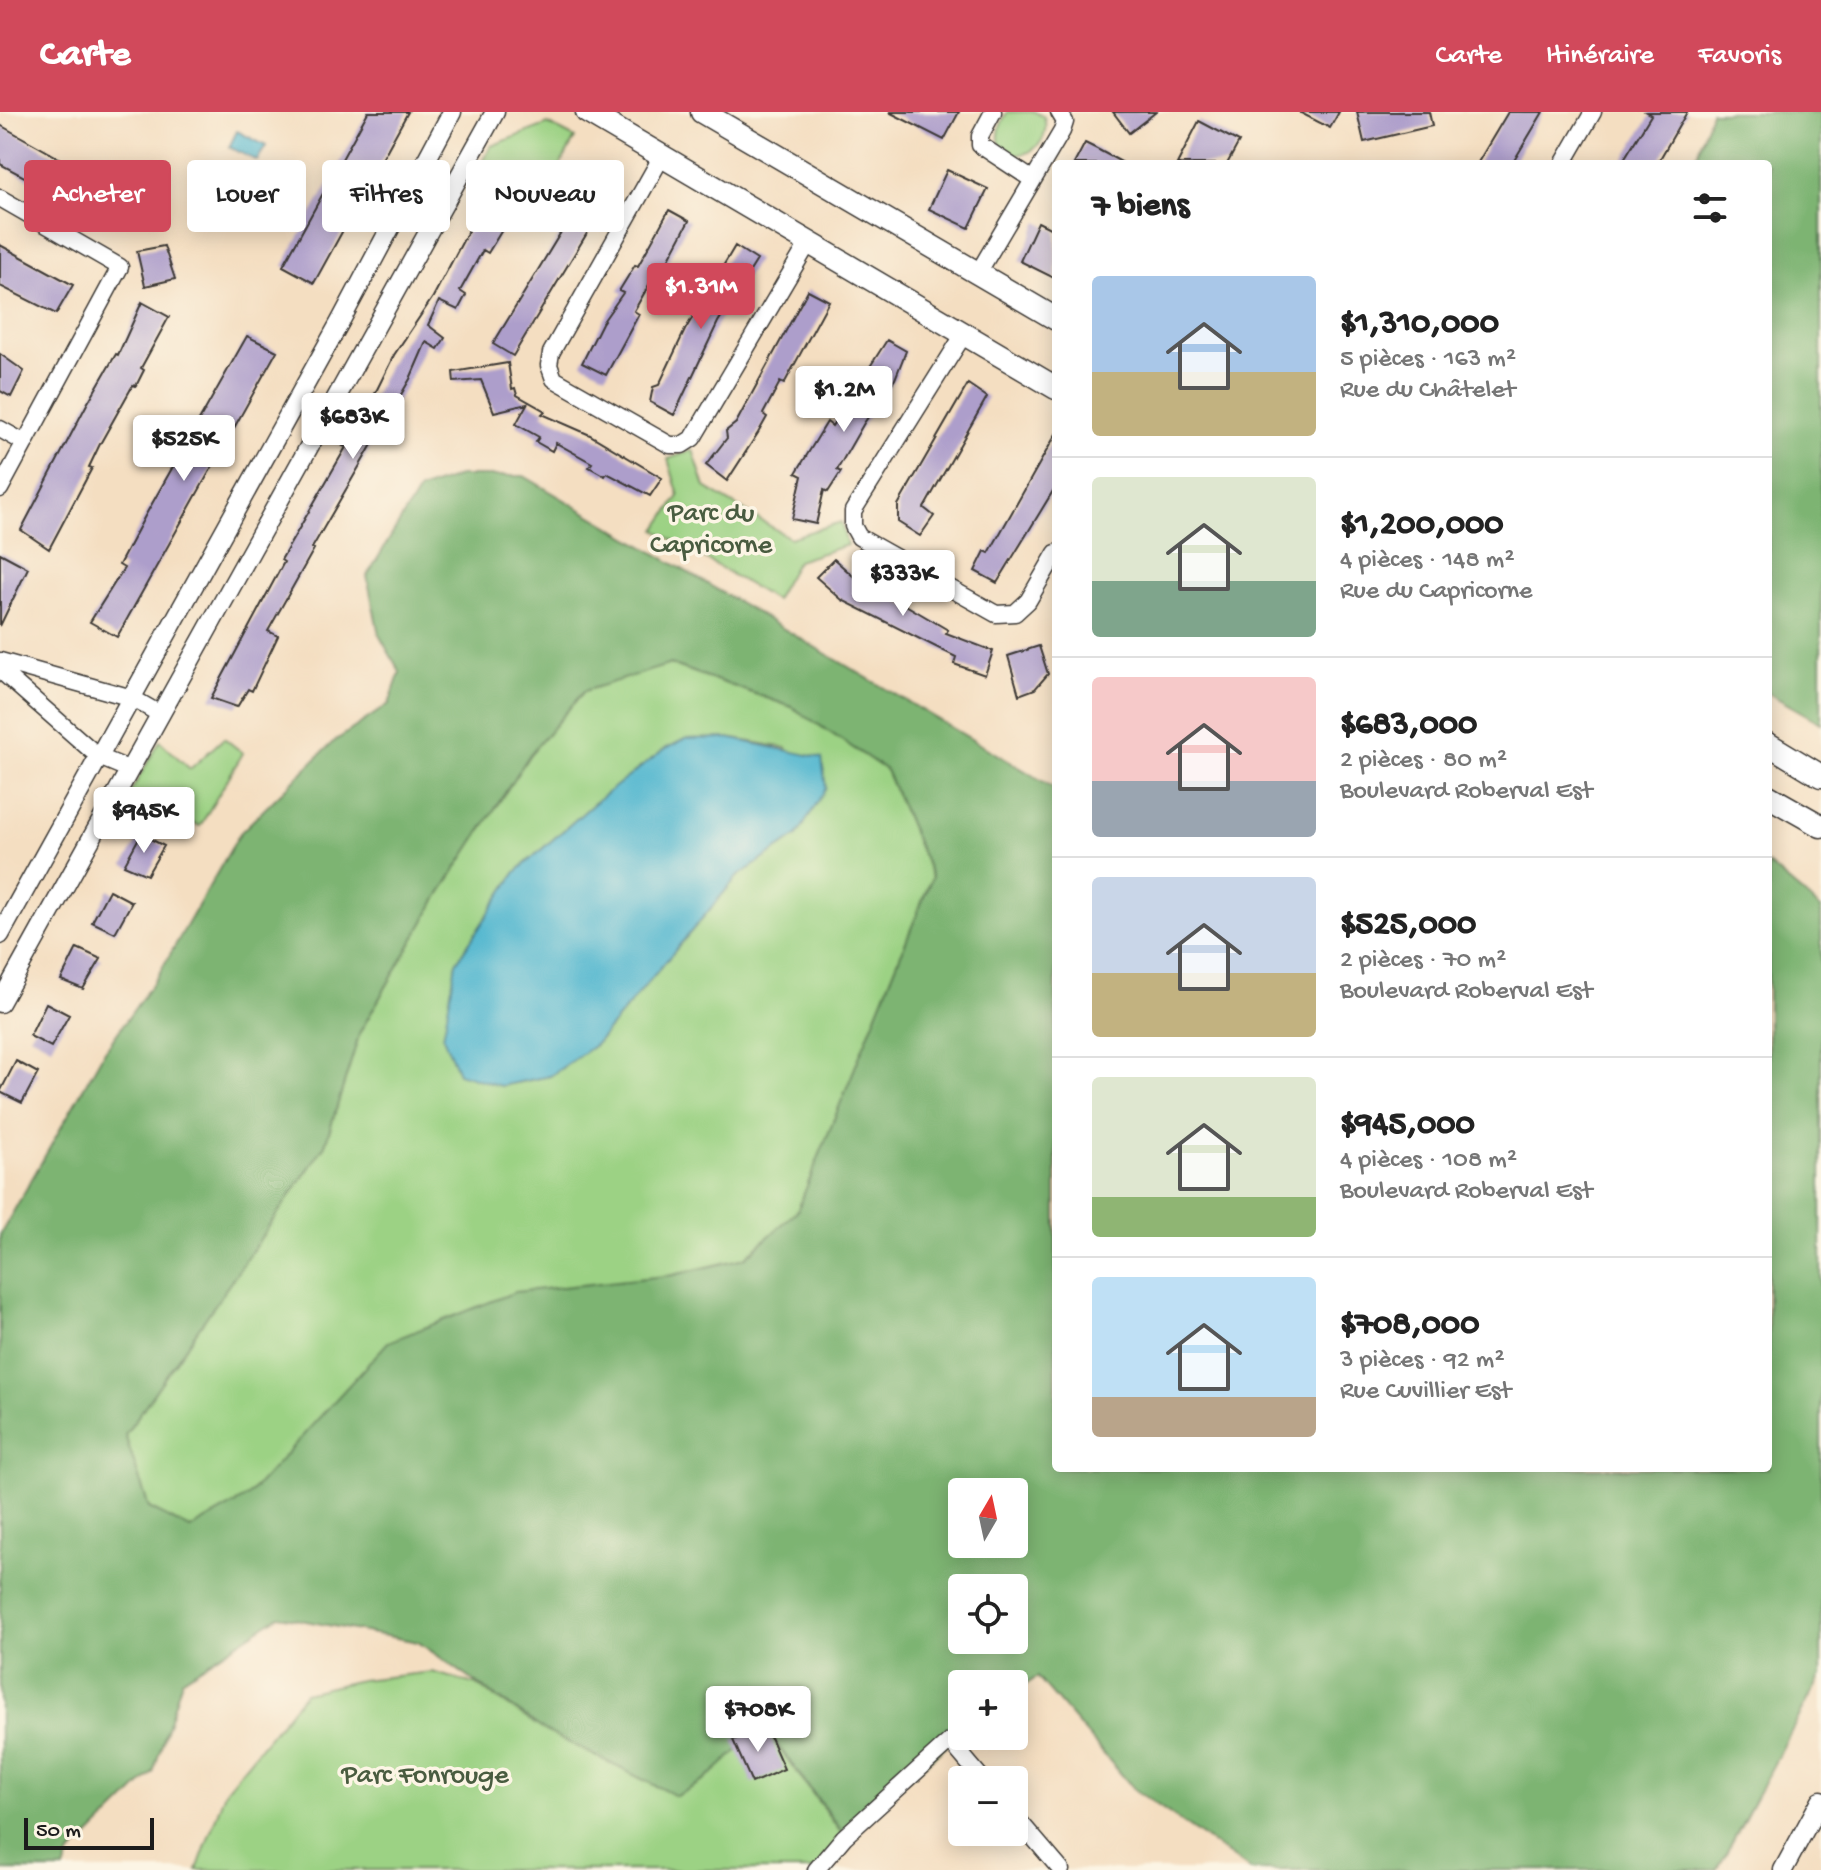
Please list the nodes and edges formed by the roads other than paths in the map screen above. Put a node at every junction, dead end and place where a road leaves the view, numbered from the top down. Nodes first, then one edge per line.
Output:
1 (452, 112) edge
2 (495, 112) edge
3 (587, 112) edge
4 (993, 112) edge
5 (1059, 112) edge
6 (1593, 112) edge
7 (704, 113) edge
8 (662, 156) junction
9 (1565, 160) edge
10 (1033, 180) junction
11 (0, 198) edge
12 (809, 242) junction
13 (978, 273) junction
14 (1052, 317) edge
15 (336, 331) junction
16 (964, 334) junction
17 (363, 347) junction
18 (1052, 386) edge
19 (0, 429) edge
20 (25, 443) junction
21 (0, 489) edge
22 (1052, 560) edge
23 (0, 661) edge
24 (0, 670) edge
25 (132, 698) junction
26 (158, 713) junction
27 (1772, 746) edge
28 (99, 757) junction
29 (128, 769) junction
30 (1821, 776) edge
31 (1772, 798) edge
32 (1821, 826) edge
33 (0, 935) edge
34 (0, 1003) edge
35 (971, 1766) edge
36 (1821, 1800) edge
37 (1028, 1831) edge
38 (816, 1870) edge
39 (1061, 1870) edge
40 (1783, 1870) edge

1 - 15 street
2 - 17 street
3 - 8 main road
4 - 10 street
5 - 10 street
6 - 9 street
7 - 13 main road
8 - 12 main road
8 - 12 street
10 - 13 street
11 - 20 street
12 - 16 main road
13 - 14 main road
15 - 17 street
15 - 25 street
16 - 18 main road
16 - 22 street
17 - 26 street
19 - 20 street
20 - 21 street
23 - 25 street
24 - 28 street
25 - 26 street
25 - 28 street
26 - 29 street
27 - 30 main road
28 - 29 street
28 - 33 street
29 - 34 street
31 - 32 main road
35 - 38 street
36 - 40 street
37 - 39 street

